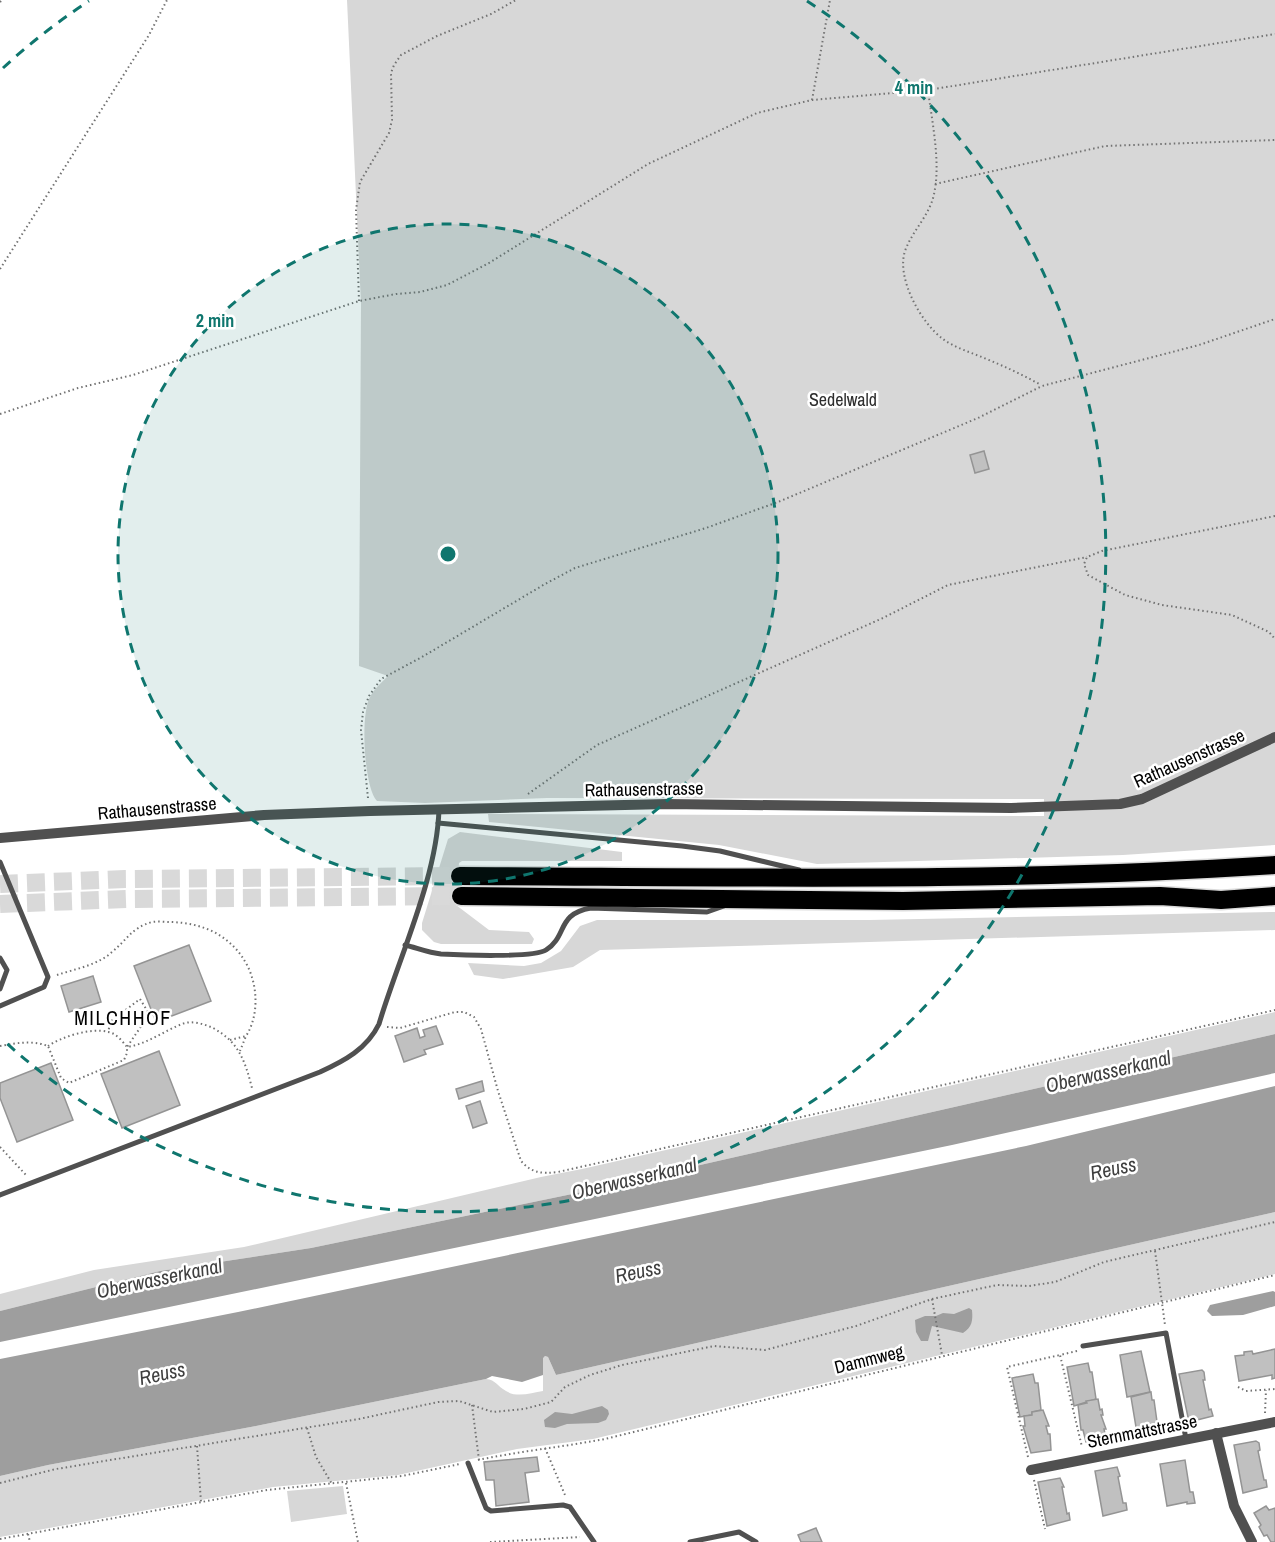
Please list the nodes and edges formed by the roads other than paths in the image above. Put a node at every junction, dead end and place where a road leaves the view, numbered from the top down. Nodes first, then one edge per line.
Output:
1 (1275, 737) edge
2 (439, 809) junction
3 (438, 823) junction
4 (0, 838) edge
5 (0, 862) edge
6 (1275, 865) edge
7 (460, 876) tunnel mouth
8 (824, 877) junction
9 (1275, 886) edge
10 (461, 896) tunnel mouth
11 (1160, 896) junction
12 (1275, 896) edge
13 (743, 900) junction
14 (405, 945) junction
15 (0, 958) edge
16 (0, 989) edge
17 (0, 1006) edge
18 (0, 1195) edge
19 (1083, 1346) road end
20 (1275, 1422) edge
21 (1216, 1433) junction
22 (1186, 1439) junction
23 (468, 1463) road end
24 (1031, 1470) road end
25 (591, 1539) edge
26 (690, 1542) edge
27 (756, 1542) edge
28 (1252, 1542) edge

1 - 2 street, Rathausenstrasse
2 - 3 lane
2 - 4 street, Rathausenstrasse
3 - 8 lane
3 - 14 lane
5 - 17 lane
6 - 8 highway
7 - 8 highway
9 - 11 highway
10 - 13 highway
11 - 12 highway
11 - 13 highway
13 - 14 lane
14 - 18 lane
15 - 16 lane
19 - 22 lane
20 - 21 street
21 - 22 street, Sternmattstrasse
21 - 28 street, Sternmattstrasse
22 - 24 street, Sternmattstrasse
23 - 25 lane
26 - 27 lane

